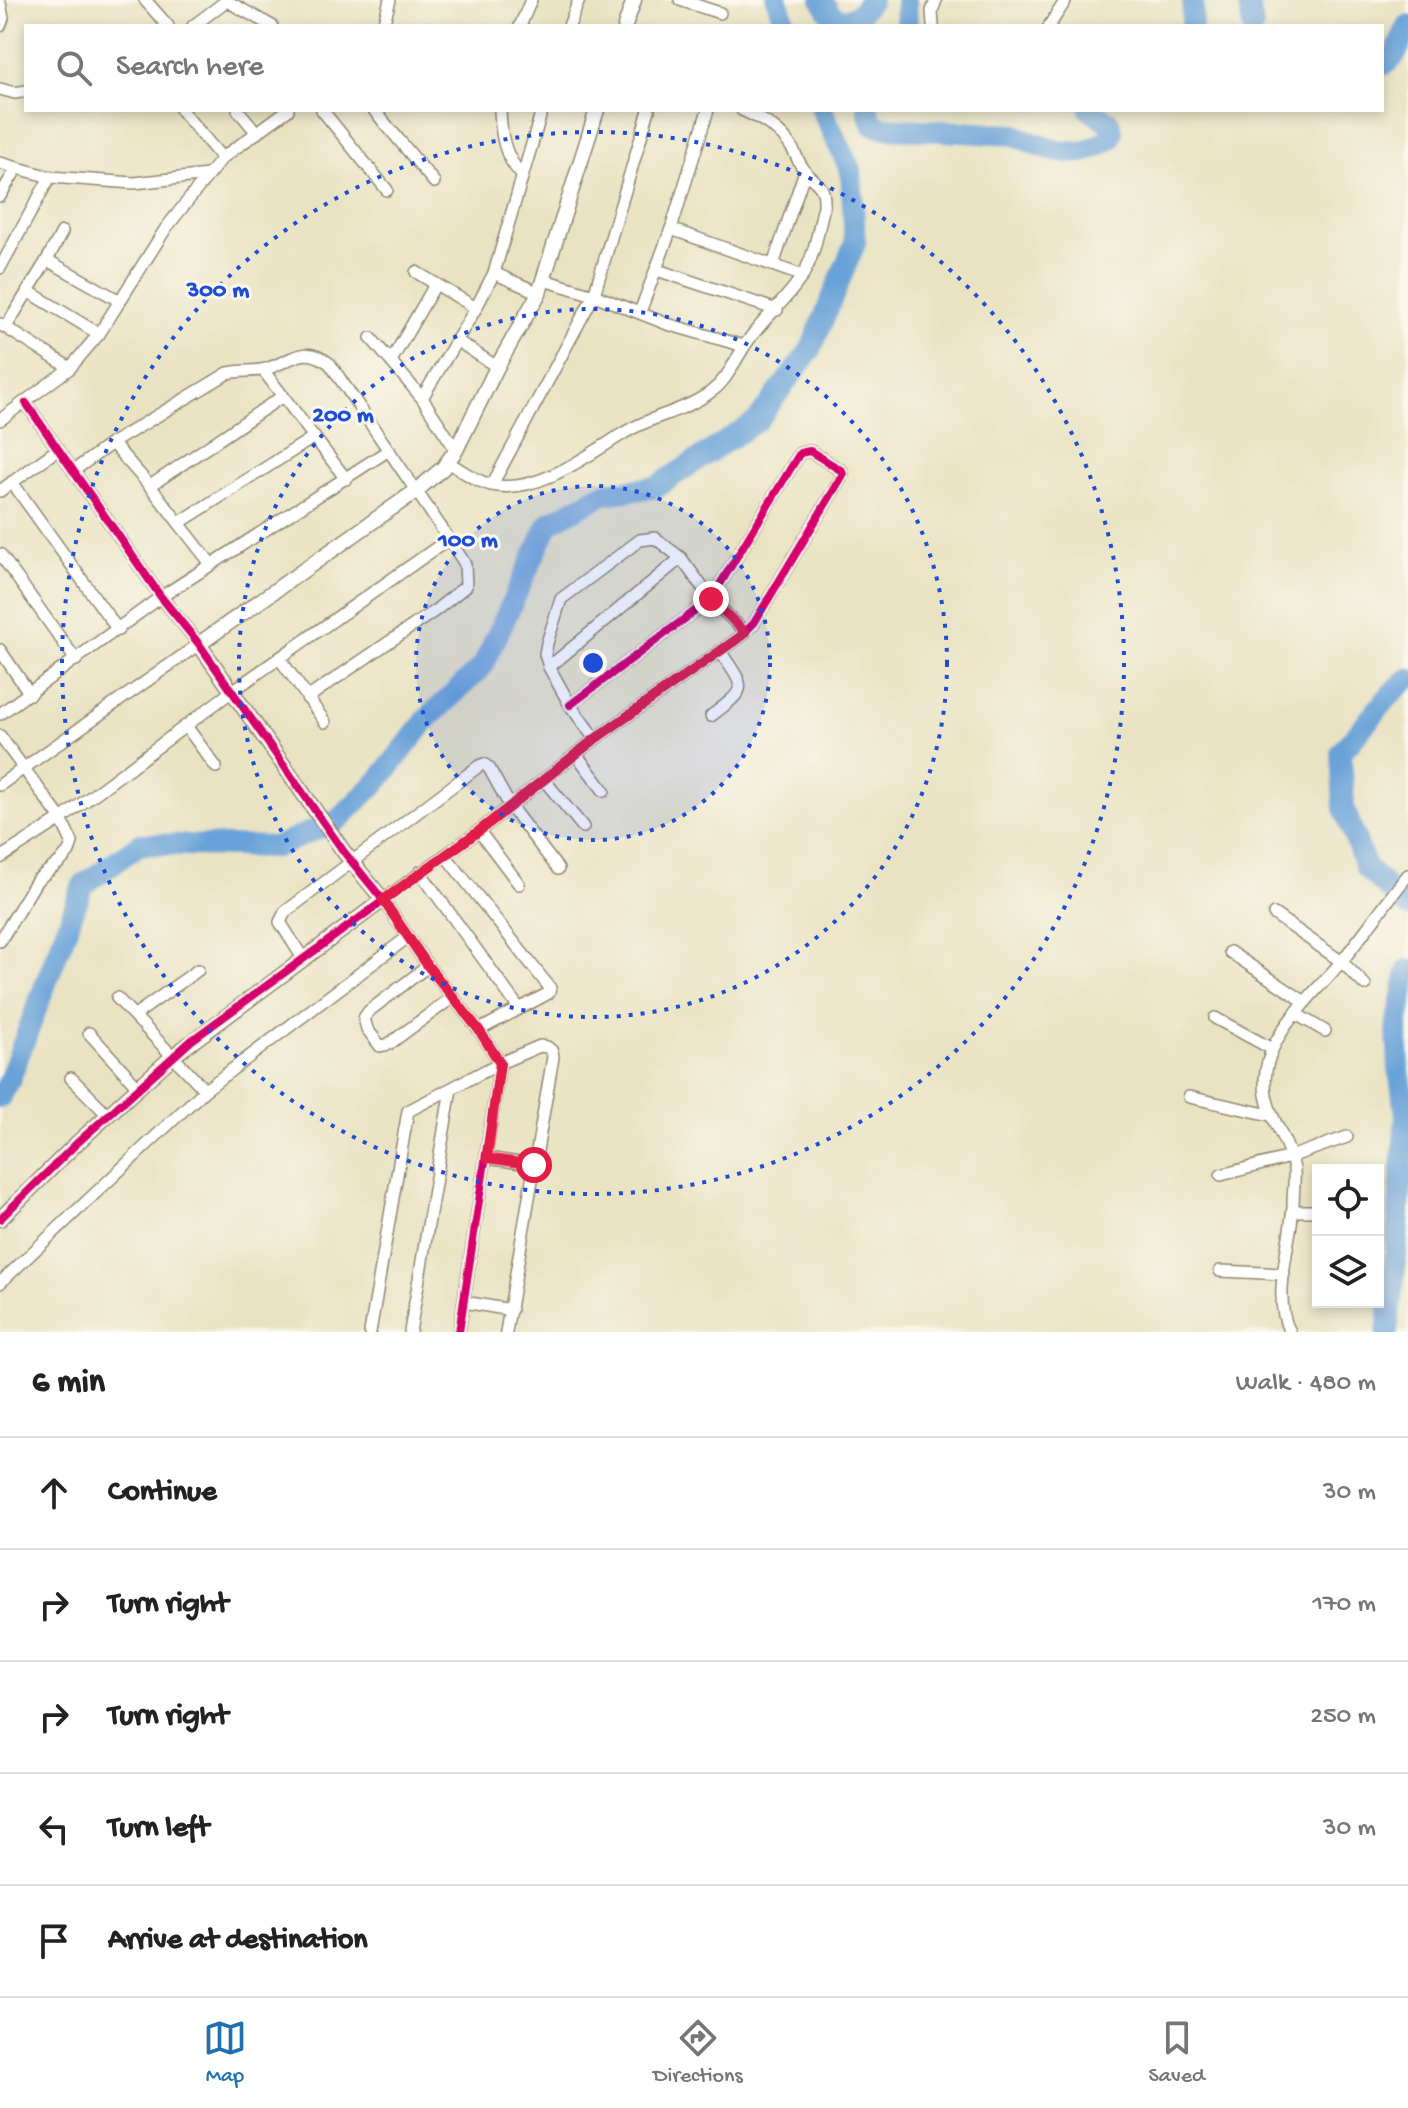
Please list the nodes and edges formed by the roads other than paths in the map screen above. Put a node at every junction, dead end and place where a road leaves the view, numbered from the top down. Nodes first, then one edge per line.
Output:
1 (145, 0) edge
2 (226, 0) edge
3 (390, 0) edge
4 (531, 0) edge
5 (579, 0) edge
6 (634, 0) edge
7 (680, 0) edge
8 (936, 0) edge
9 (1066, 0) edge
10 (0, 3) edge
11 (720, 13) dead end
12 (166, 24) edge
13 (196, 24) edge
14 (264, 24) edge
15 (384, 24) edge
16 (521, 24) edge
17 (570, 24) edge
18 (627, 24) edge
19 (933, 24) edge
20 (1050, 24) edge
21 (0, 26) edge
22 (0, 89) edge
23 (24, 91) edge
24 (183, 112) edge
25 (240, 112) edge
26 (285, 112) edge
27 (324, 112) edge
28 (376, 112) edge
29 (500, 112) edge
30 (541, 112) edge
31 (596, 112) edge
32 (648, 112) edge
33 (707, 112) edge
34 (746, 112) edge
35 (257, 133) junction
36 (222, 158) junction
37 (0, 163) edge
38 (17, 168) junction
39 (805, 171) junction
40 (208, 175) junction
41 (522, 175) junction
42 (50, 177) junction
43 (434, 182) dead end
44 (387, 190) dead end
45 (0, 196) edge
46 (671, 229) junction
47 (62, 232) dead end
48 (47, 260) junction
49 (773, 265) junction
50 (0, 268) edge
51 (657, 270) junction
52 (416, 272) dead end
53 (494, 273) junction
54 (803, 276) junction
55 (435, 285) junction
56 (541, 286) junction
57 (28, 291) junction
58 (594, 295) junction
59 (120, 301) junction
60 (476, 308) junction
61 (777, 310) junction
62 (640, 312) junction
63 (3, 325) edge
64 (99, 334) junction
65 (371, 338) dead end
66 (456, 340) junction
67 (744, 346) junction
68 (391, 361) junction
69 (497, 367) junction
70 (70, 368) junction
71 (263, 370) junction
72 (283, 396) junction
73 (422, 398) junction
74 (26, 403) junction
75 (0, 420) edge
76 (314, 437) junction
77 (112, 443) junction
78 (57, 450) junction
79 (389, 450) junction
80 (452, 456) junction
81 (73, 471) junction
82 (346, 479) junction
83 (12, 482) junction
84 (492, 485) junction
85 (150, 486) junction
86 (0, 491) edge
87 (416, 491) junction
88 (179, 523) junction
89 (449, 539) junction
90 (0, 554) edge
91 (681, 558) junction
92 (211, 564) junction
93 (161, 597) junction
94 (711, 599) junction
95 (118, 630) junction
96 (745, 632) junction
97 (199, 644) junction
98 (0, 650) edge
99 (720, 651) junction
100 (280, 659) junction
101 (76, 660) junction
102 (549, 667) junction
103 (231, 692) junction
104 (30, 694) junction
105 (307, 698) junction
106 (570, 705) junction
107 (0, 714) edge
108 (711, 716) dead end
109 (325, 722) dead end
110 (186, 726) junction
111 (0, 736) edge
112 (595, 739) junction
113 (576, 754) junction
114 (216, 767) dead end
115 (24, 770) junction
116 (545, 781) junction
117 (0, 785) edge
118 (604, 791) dead end
119 (510, 806) junction
120 (61, 819) junction
121 (583, 827) dead end
122 (479, 831) junction
123 (445, 855) junction
124 (348, 857) junction
125 (0, 858) edge
126 (558, 869) dead end
127 (420, 872) junction
128 (1408, 875) edge
129 (519, 884) dead end
130 (383, 900) junction
131 (1274, 914) dead end
132 (408, 937) junction
133 (0, 941) edge
134 (1230, 952) dead end
135 (304, 960) junction
136 (1342, 962) junction
137 (428, 966) junction
138 (198, 970) dead end
139 (1365, 985) dead end
140 (453, 997) junction
141 (117, 998) dead end
142 (1305, 1002) junction
143 (518, 1007) junction
144 (1296, 1014) junction
145 (135, 1015) junction
146 (1215, 1018) dead end
147 (479, 1030) junction
148 (1325, 1031) dead end
149 (89, 1033) dead end
150 (1272, 1049) junction
151 (173, 1056) junction
152 (500, 1063) junction
153 (71, 1078) dead end
154 (138, 1087) junction
155 (451, 1089) junction
156 (205, 1090) junction
157 (1189, 1097) dead end
158 (108, 1115) junction
159 (1270, 1115) junction
160 (1347, 1137) dead end
161 (1290, 1157) junction
162 (487, 1158) junction
163 (534, 1165) junction
164 (1221, 1175) dead end
165 (1293, 1211) junction
166 (1312, 1211) edge
167 (0, 1219) edge
168 (1220, 1271) dead end
169 (1284, 1274) junction
170 (0, 1283) edge
171 (464, 1302) junction
172 (511, 1310) junction
173 (1286, 1331) edge
174 (370, 1332) edge
175 (410, 1332) edge
176 (459, 1332) edge
177 (506, 1332) edge

1 - 12 street
2 - 13 street
2 - 14 street
3 - 15 street
4 - 16 street
5 - 17 street
6 - 18 street
7 - 11 street
8 - 19 street
9 - 20 street
10 - 21 street
22 - 23 street
24 - 36 street
25 - 35 street
26 - 35 street
27 - 44 street
28 - 43 street
29 - 41 street
30 - 41 street
31 - 56 street
32 - 58 street
33 - 46 street
34 - 39 street
35 - 36 street
36 - 40 street
37 - 38 street
38 - 42 street
38 - 45 street
39 - 49 street
39 - 54 street
40 - 42 street
40 - 59 street
41 - 53 street
42 - 50 street
46 - 49 street
46 - 51 street
47 - 48 street
48 - 57 street
48 - 59 street
49 - 54 street
51 - 61 street
51 - 62 street
52 - 55 street
53 - 56 street
53 - 60 street
54 - 61 street
55 - 60 street
55 - 68 street
56 - 58 street
56 - 69 street
57 - 63 street
57 - 64 street
58 - 62 street
58 - 84 street
59 - 64 street
60 - 66 street
61 - 67 street
62 - 67 street
63 - 70 street
64 - 70 street
65 - 68 street
66 - 69 street
66 - 73 street
67 - 84 street
68 - 73 street
69 - 80 street
70 - 74 street
71 - 72 street
71 - 77 street
71 - 79 street
72 - 76 street
72 - 85 street
73 - 80 street
74 - 75 street
74 - 78 street
76 - 82 street
76 - 88 street
77 - 81 street
77 - 85 street
78 - 81 street
78 - 83 street
79 - 82 street
79 - 87 street
80 - 84 street
80 - 87 street
81 - 93 street
82 - 92 street
83 - 86 street
83 - 95 street
85 - 88 street
87 - 89 street
87 - 97 street
88 - 92 street
89 - 100 street
89 - 105 street
90 - 101 street
91 - 94 street
91 - 102 street
91 - 102 street
92 - 93 street
93 - 95 street
93 - 97 street
94 - 96 street
94 - 96 street
94 - 106 street
95 - 101 street
96 - 99 street
97 - 103 street
97 - 115 street
98 - 104 street
99 - 108 street
99 - 112 street
100 - 103 street
100 - 105 street
101 - 104 street
102 - 106 street
103 - 110 street
103 - 124 street
104 - 107 street
105 - 109 street
106 - 112 street
110 - 114 street
110 - 120 street
111 - 115 street
112 - 113 street
113 - 116 street
113 - 118 street
115 - 117 street
115 - 120 street
116 - 119 street
116 - 121 street
119 - 122 street
119 - 124 street
119 - 126 street
120 - 125 street
120 - 133 street
122 - 123 street
122 - 129 street
123 - 127 street
123 - 143 street
124 - 130 street
124 - 135 street
127 - 130 street
127 - 143 street
128 - 136 street
130 - 132 street
130 - 135 street
131 - 136 street
132 - 137 street
132 - 156 street
134 - 142 street
135 - 151 street
136 - 139 street
136 - 142 street
137 - 140 street
137 - 140 street
138 - 145 street
140 - 147 street
141 - 145 street
142 - 144 street
143 - 147 street
144 - 148 street
144 - 150 street
145 - 151 street
146 - 150 street
147 - 152 street
149 - 154 street
150 - 159 street
151 - 154 street
151 - 156 street
152 - 155 street
152 - 162 street
152 - 163 street
153 - 158 street
154 - 158 street
155 - 174 street
155 - 175 street
156 - 170 street
157 - 159 street
158 - 167 street
159 - 161 street
160 - 161 street
161 - 164 street
161 - 165 street
162 - 163 street
162 - 171 street
163 - 172 street
165 - 166 street
165 - 169 street
168 - 169 street
169 - 173 street
171 - 172 street
171 - 176 street
172 - 177 street

